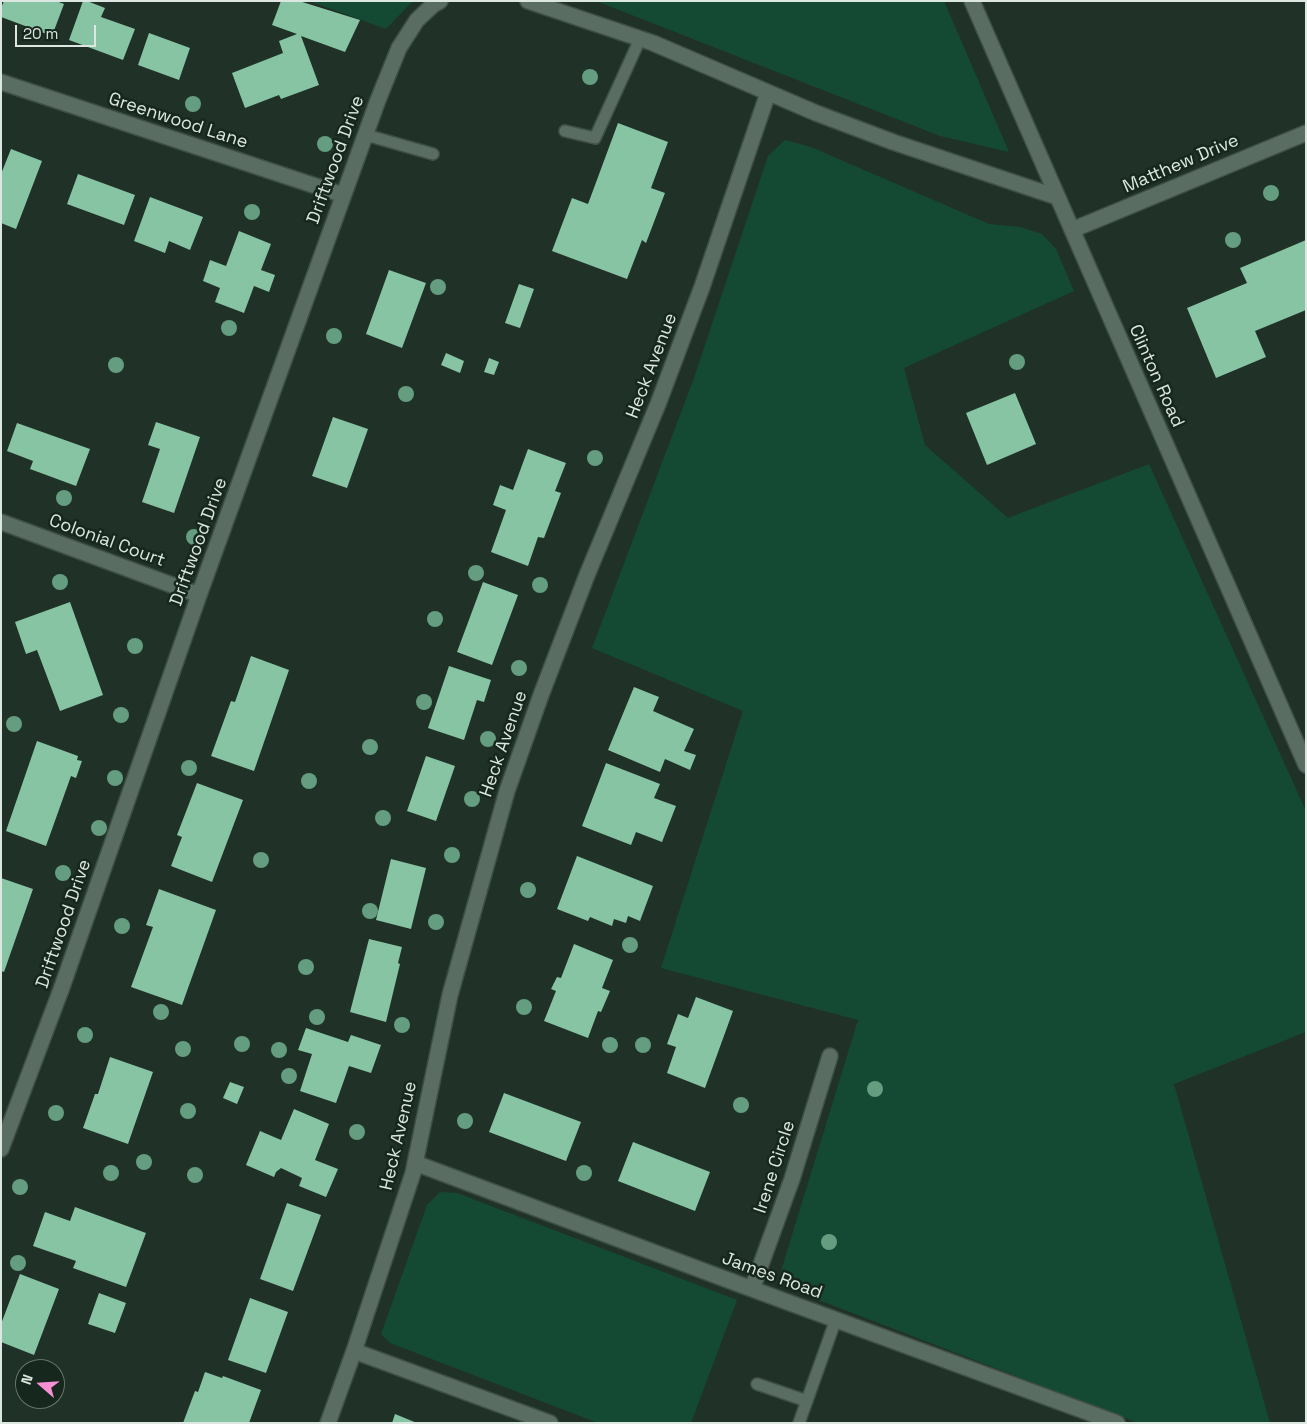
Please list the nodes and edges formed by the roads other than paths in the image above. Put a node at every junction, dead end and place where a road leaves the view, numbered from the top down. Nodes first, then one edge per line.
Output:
1 (528, 1) edge
2 (972, 1) edge
3 (437, 3) edge
4 (640, 39) junction
5 (1, 82) edge
6 (768, 93) junction
7 (565, 131) dead end
8 (1306, 133) edge
9 (366, 135) junction
10 (433, 154) dead end
11 (343, 195) junction
12 (1057, 196) junction
13 (1072, 230) junction
14 (1, 522) edge
15 (199, 594) junction
16 (1306, 765) edge
17 (830, 1056) dead end
18 (1, 1149) edge
19 (415, 1163) junction
20 (752, 1289) junction
21 (836, 1319) junction
22 (354, 1351) junction
23 (757, 1384) dead end
24 (807, 1401) junction
25 (328, 1423) edge
26 (550, 1423) edge
27 (799, 1423) edge
28 (1117, 1423) edge

1 - 4 street
2 - 12 street, Clinton Road
3 - 9 street, Driftwood Drive
4 - 6 street
4 - 7 lane
5 - 11 street, Greenwood Lane
6 - 12 street
6 - 19 street, Heck Avenue
8 - 13 street, Matthew Drive
9 - 10 lane
9 - 11 street, Driftwood Drive
11 - 15 street, Driftwood Drive
12 - 13 street, Clinton Road
13 - 16 street, Clinton Road
14 - 15 street, Colonial Court
15 - 18 street, Driftwood Drive
17 - 20 street, Irene Circle
19 - 20 street, James Road
19 - 22 street, Heck Avenue
20 - 21 street, James Road
21 - 24 lane
21 - 28 street, James Road
22 - 25 street, Heck Avenue
22 - 26 street
23 - 24 lane
24 - 27 lane

